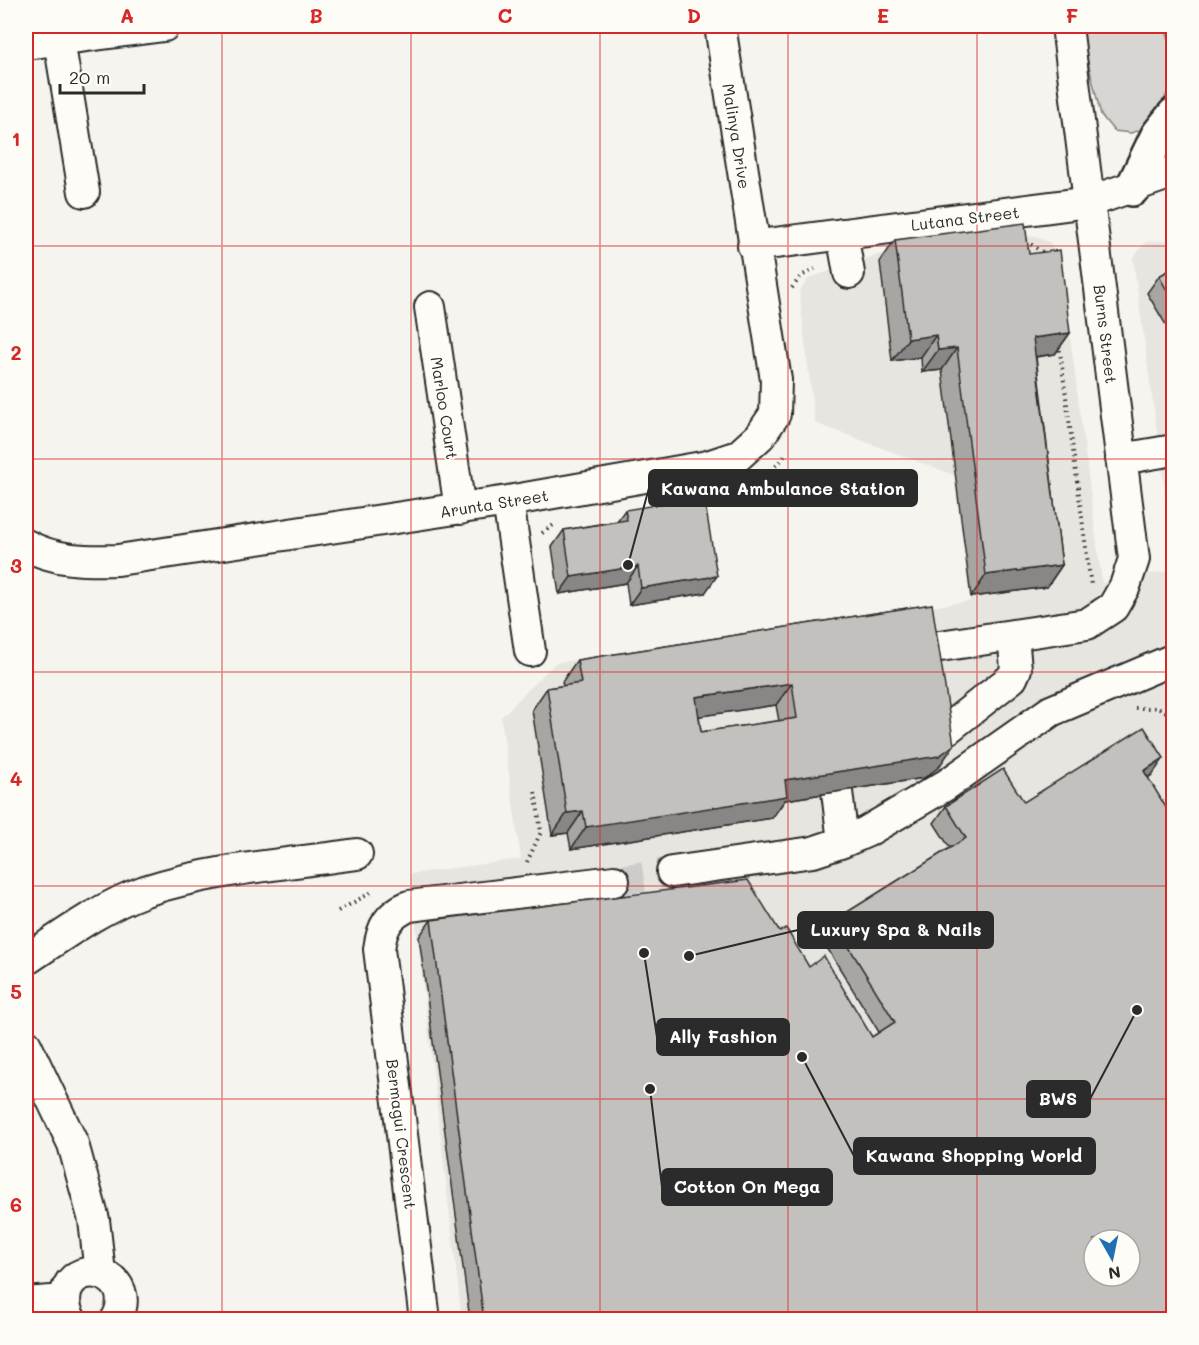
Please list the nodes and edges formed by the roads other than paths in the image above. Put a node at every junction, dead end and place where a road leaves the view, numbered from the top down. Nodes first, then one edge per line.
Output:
1 (164, 26) edge
2 (720, 26) edge
3 (1067, 26) edge
4 (59, 40) junction
5 (26, 44) edge
6 (1173, 115) edge
7 (1173, 172) edge
8 (1132, 189) junction
9 (84, 192) dead end
10 (1089, 201) junction
11 (842, 234) junction
12 (753, 246) junction
13 (848, 268) road end
14 (430, 307) dead end
15 (1173, 450) edge
16 (1121, 459) junction
17 (508, 501) junction
18 (460, 509) junction
19 (26, 545) edge
20 (1014, 644) junction
21 (920, 649) edge
22 (531, 651) dead end
23 (1173, 659) edge
24 (934, 735) edge
25 (836, 783) edge
26 (843, 842) junction
27 (357, 854) dead end
28 (672, 872) tunnel mouth
29 (614, 881) tunnel mouth
30 (559, 888) junction
31 (563, 919) edge
32 (26, 960) edge
33 (26, 1045) edge
34 (100, 1273) junction
35 (26, 1303) edge
36 (68, 1310) edge
37 (116, 1320) edge
38 (425, 1320) edge

1 - 4 street
2 - 12 street, Malinya Drive
3 - 10 street, Burns Street
4 - 5 street
4 - 9 street
6 - 8 highway
7 - 8 street, Lutana Street
8 - 10 street, Lutana Street
10 - 11 street, Lutana Street
10 - 16 street, Burns Street
11 - 12 street, Lutana Street
11 - 13 street
12 - 17 street, Arunta Street
14 - 18 street, Marloo Court
15 - 16 street
16 - 20 street, Burns Street
17 - 18 street, Arunta Street
17 - 22 street
18 - 19 street, Arunta Street
20 - 21 street
20 - 24 street
23 - 26 street
25 - 26 street
26 - 28 street
27 - 32 street
29 - 30 street
30 - 31 street
30 - 38 street, Bermagui Crescent
33 - 34 street
34 - 36 street
34 - 37 street
35 - 36 street

